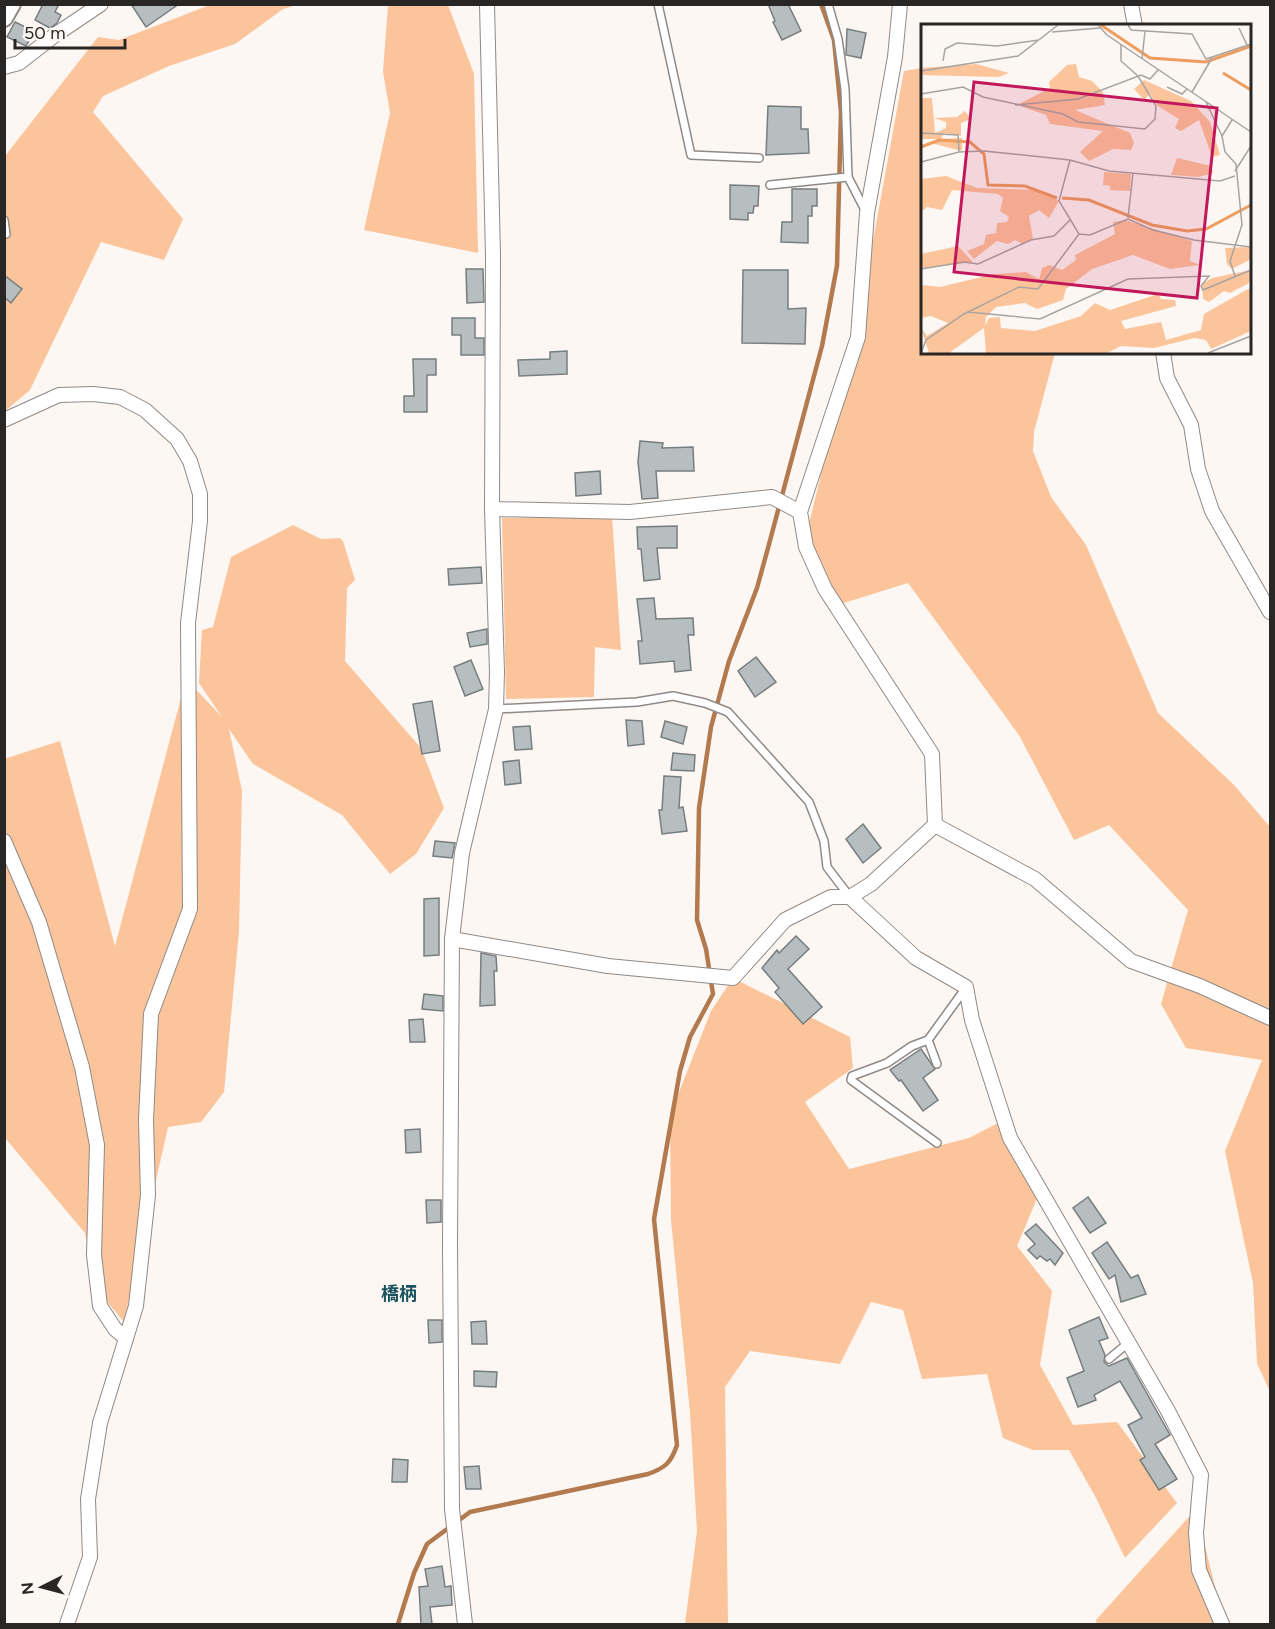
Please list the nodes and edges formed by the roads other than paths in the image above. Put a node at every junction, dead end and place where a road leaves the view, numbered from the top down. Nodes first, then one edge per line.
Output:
1 (12, 4) edge
2 (101, 4) edge
3 (487, 4) edge
4 (658, 4) edge
5 (828, 4) edge
6 (900, 4) edge
7 (1131, 4) edge
8 (4, 18) edge
9 (1135, 24) edge
10 (4, 67) edge
11 (759, 158) dead end
12 (848, 177) junction
13 (770, 185) dead end
14 (867, 213) junction
15 (4, 220) edge
16 (6, 234) dead end
17 (1163, 354) edge
18 (4, 420) edge
19 (492, 509) junction
20 (794, 509) junction
21 (1270, 612) edge
22 (496, 710) junction
23 (935, 825) junction
24 (4, 841) edge
25 (850, 897) junction
26 (452, 939) junction
27 (966, 987) junction
28 (1270, 1018) edge
29 (928, 1040) junction
30 (937, 1064) dead end
31 (937, 1143) dead end
32 (126, 1338) junction
33 (1128, 1343) junction
34 (1109, 1359) dead end
35 (67, 1624) edge
36 (465, 1624) edge
37 (1222, 1624) edge

1 - 8 street
2 - 10 street
3 - 19 street
4 - 11 lane
5 - 12 lane
6 - 14 street
7 - 9 street
12 - 13 lane
12 - 14 lane
14 - 20 street
15 - 16 lane
17 - 21 street
18 - 32 street
19 - 20 street
19 - 22 street
20 - 23 street
22 - 25 lane
22 - 26 street
23 - 25 street
23 - 28 street
24 - 32 street
25 - 26 street
25 - 27 street
26 - 36 street
27 - 29 lane
27 - 33 street
29 - 30 lane
29 - 31 lane
32 - 35 street
33 - 34 lane
33 - 37 street

